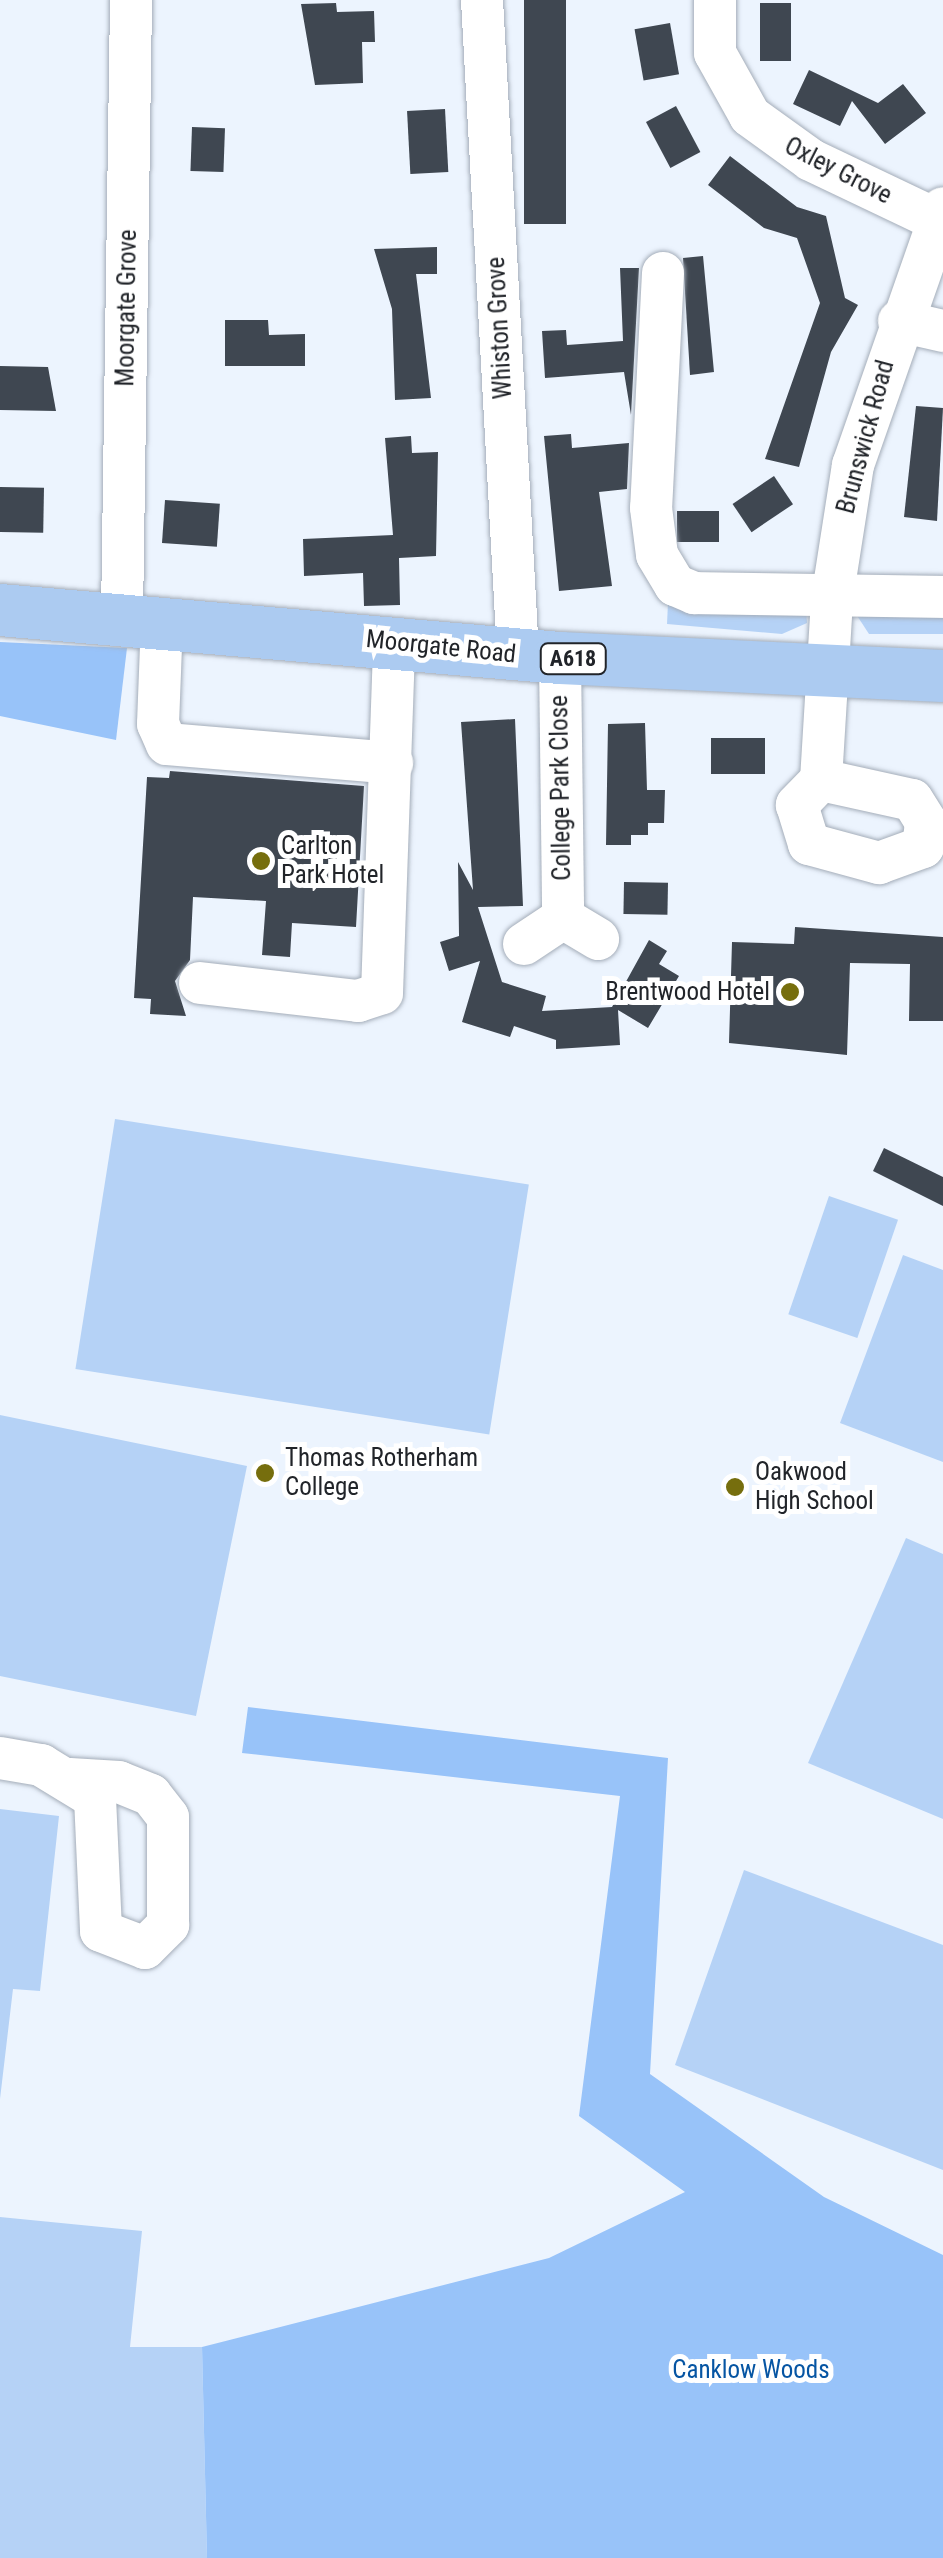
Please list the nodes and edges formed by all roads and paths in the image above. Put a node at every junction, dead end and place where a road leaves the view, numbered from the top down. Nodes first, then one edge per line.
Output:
1 (132, 0) edge
2 (482, 0) edge
3 (715, 0) edge
4 (940, 214) edge
5 (662, 273) dead end
6 (899, 321) junction
7 (943, 331) edge
8 (943, 597) edge
9 (832, 599) junction
10 (0, 610) edge
11 (142, 618) junction
12 (394, 643) junction
13 (539, 657) junction
14 (824, 675) junction
15 (943, 676) edge
16 (392, 763) junction
17 (821, 780) dead end
18 (524, 944) dead end
19 (200, 984) dead end
20 (0, 1758) edge
21 (70, 1779) dead end

1 - 11 street, Moorgate Grove
2 - 13 street, Whiston Grove
3 - 4 street, Oxley Grove
4 - 6 street, Brunswick Road
5 - 9 street
6 - 7 street
6 - 9 street, Brunswick Road
8 - 9 street
9 - 14 street, Brunswick Road
10 - 11 main road, Moorgate Road / A618
11 - 12 main road, Moorgate Road / A618
11 - 16 street, Moorgate Grove
12 - 13 main road, Moorgate Road / A618
12 - 16 street
13 - 14 main road, Moorgate Road / A618
13 - 18 street, College Park Close
14 - 15 main road, Moorgate Road / A618
14 - 17 street, Brunswick Road
16 - 19 street
20 - 21 street

